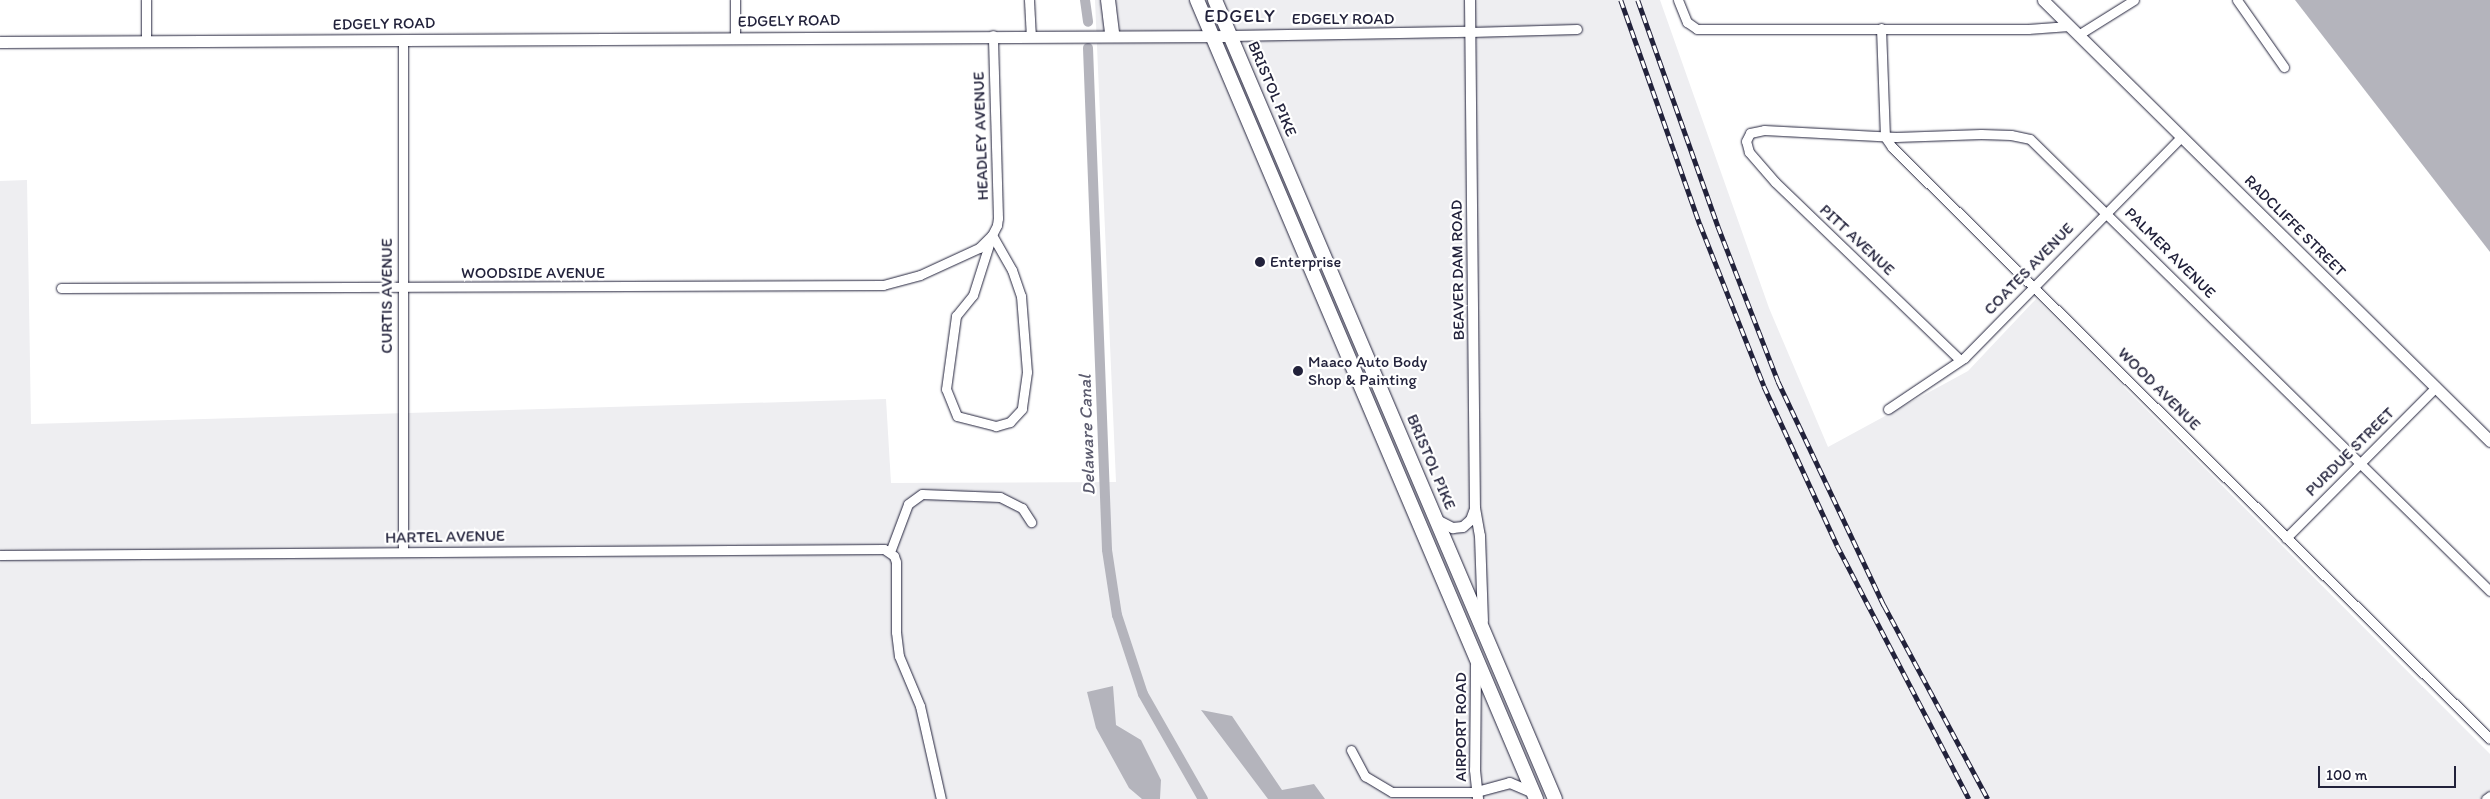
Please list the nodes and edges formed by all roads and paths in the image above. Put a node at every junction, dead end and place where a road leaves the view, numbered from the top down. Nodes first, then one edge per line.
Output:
1 (146, 0) edge
2 (736, 0) edge
3 (1028, 0) edge
4 (1108, 0) edge
5 (1197, 0) edge
6 (1216, 0) edge
7 (1470, 0) edge
8 (1678, 0) edge
9 (2043, 0) edge
10 (2134, 0) edge
11 (2237, 0) edge
12 (2069, 26) junction
13 (1881, 28) junction
14 (1577, 29) dead end
15 (1470, 32) junction
16 (1112, 34) junction
17 (1211, 34) junction
18 (993, 35) junction
19 (1032, 35) junction
20 (2078, 35) junction
21 (1231, 36) junction
22 (735, 38) junction
23 (403, 40) junction
24 (0, 42) edge
25 (146, 42) junction
26 (2284, 67) dead end
27 (1748, 137) joint
28 (1885, 137) junction
29 (2181, 137) junction
30 (2106, 212) junction
31 (992, 235) junction
32 (2032, 286) junction
33 (61, 288) dead end
34 (402, 288) junction
35 (1959, 359) junction
36 (2436, 388) junction
37 (1888, 409) dead end
38 (2490, 441) edge
39 (2361, 463) junction
40 (1476, 508) junction
41 (1437, 520) junction
42 (1031, 522) dead end
43 (2286, 538) junction
44 (403, 552) junction
45 (890, 552) junction
46 (0, 555) edge
47 (2490, 591) edge
48 (1485, 634) junction
49 (1475, 654) junction
50 (2490, 739) edge
51 (1351, 750) dead end
52 (1477, 796) edge
53 (1535, 796) edge
54 (2490, 796) edge
55 (941, 799) edge
56 (1555, 799) edge
57 (2486, 799) edge

1 - 25 street
2 - 22 street
3 - 19 street
4 - 16 highway
5 - 17 highway
6 - 21 highway, BRISTOL PIKE
7 - 15 street, BEAVER DAM ROAD
8 - 13 street
9 - 12 main road, RADCLIFFE STREET
10 - 20 street
11 - 26 street
12 - 13 street
12 - 20 main road, RADCLIFFE STREET
13 - 28 street
14 - 15 street, EDGELY ROAD
15 - 21 street, EDGELY ROAD
15 - 40 street, BEAVER DAM ROAD
16 - 17 main road, EDGELY ROAD
16 - 19 main road, EDGELY ROAD
17 - 21 main road, EDGELY ROAD
17 - 49 highway
18 - 19 main road, EDGELY ROAD
18 - 22 main road, EDGELY ROAD
18 - 31 street, HEADLEY AVENUE
20 - 29 main road, RADCLIFFE STREET
21 - 41 highway, BRISTOL PIKE
22 - 23 main road, EDGELY ROAD
23 - 25 main road, EDGELY ROAD
23 - 34 street, CURTIS AVENUE
24 - 25 main road, EDGELY ROAD
27 - 28 street, PALMER AVENUE
27 - 35 street, PITT AVENUE
28 - 30 street, PALMER AVENUE
28 - 32 street, WOOD AVENUE
29 - 30 street, COATES AVENUE
29 - 36 main road, RADCLIFFE STREET
30 - 32 street, COATES AVENUE
30 - 39 street, PALMER AVENUE
31 - 31 street, HEADLEY AVENUE
31 - 34 street, WOODSIDE AVENUE
32 - 35 street, COATES AVENUE
32 - 43 street, WOOD AVENUE
33 - 34 street, WOODSIDE AVENUE
34 - 44 street, CURTIS AVENUE
35 - 37 street, COATES AVENUE
36 - 38 main road, RADCLIFFE STREET
36 - 39 street, PURDUE STREET
39 - 43 street, PURDUE STREET
39 - 47 street, PALMER AVENUE
40 - 41 street
40 - 48 street, BEAVER DAM ROAD
41 - 48 highway, BRISTOL PIKE
42 - 45 street
43 - 50 street, WOOD AVENUE
44 - 45 street, HARTEL AVENUE
44 - 46 street, HARTEL AVENUE
45 - 55 street
48 - 56 highway, BRISTOL PIKE
49 - 52 street, AIRPORT ROAD
49 - 53 highway
51 - 52 street
52 - 53 street
54 - 57 street

